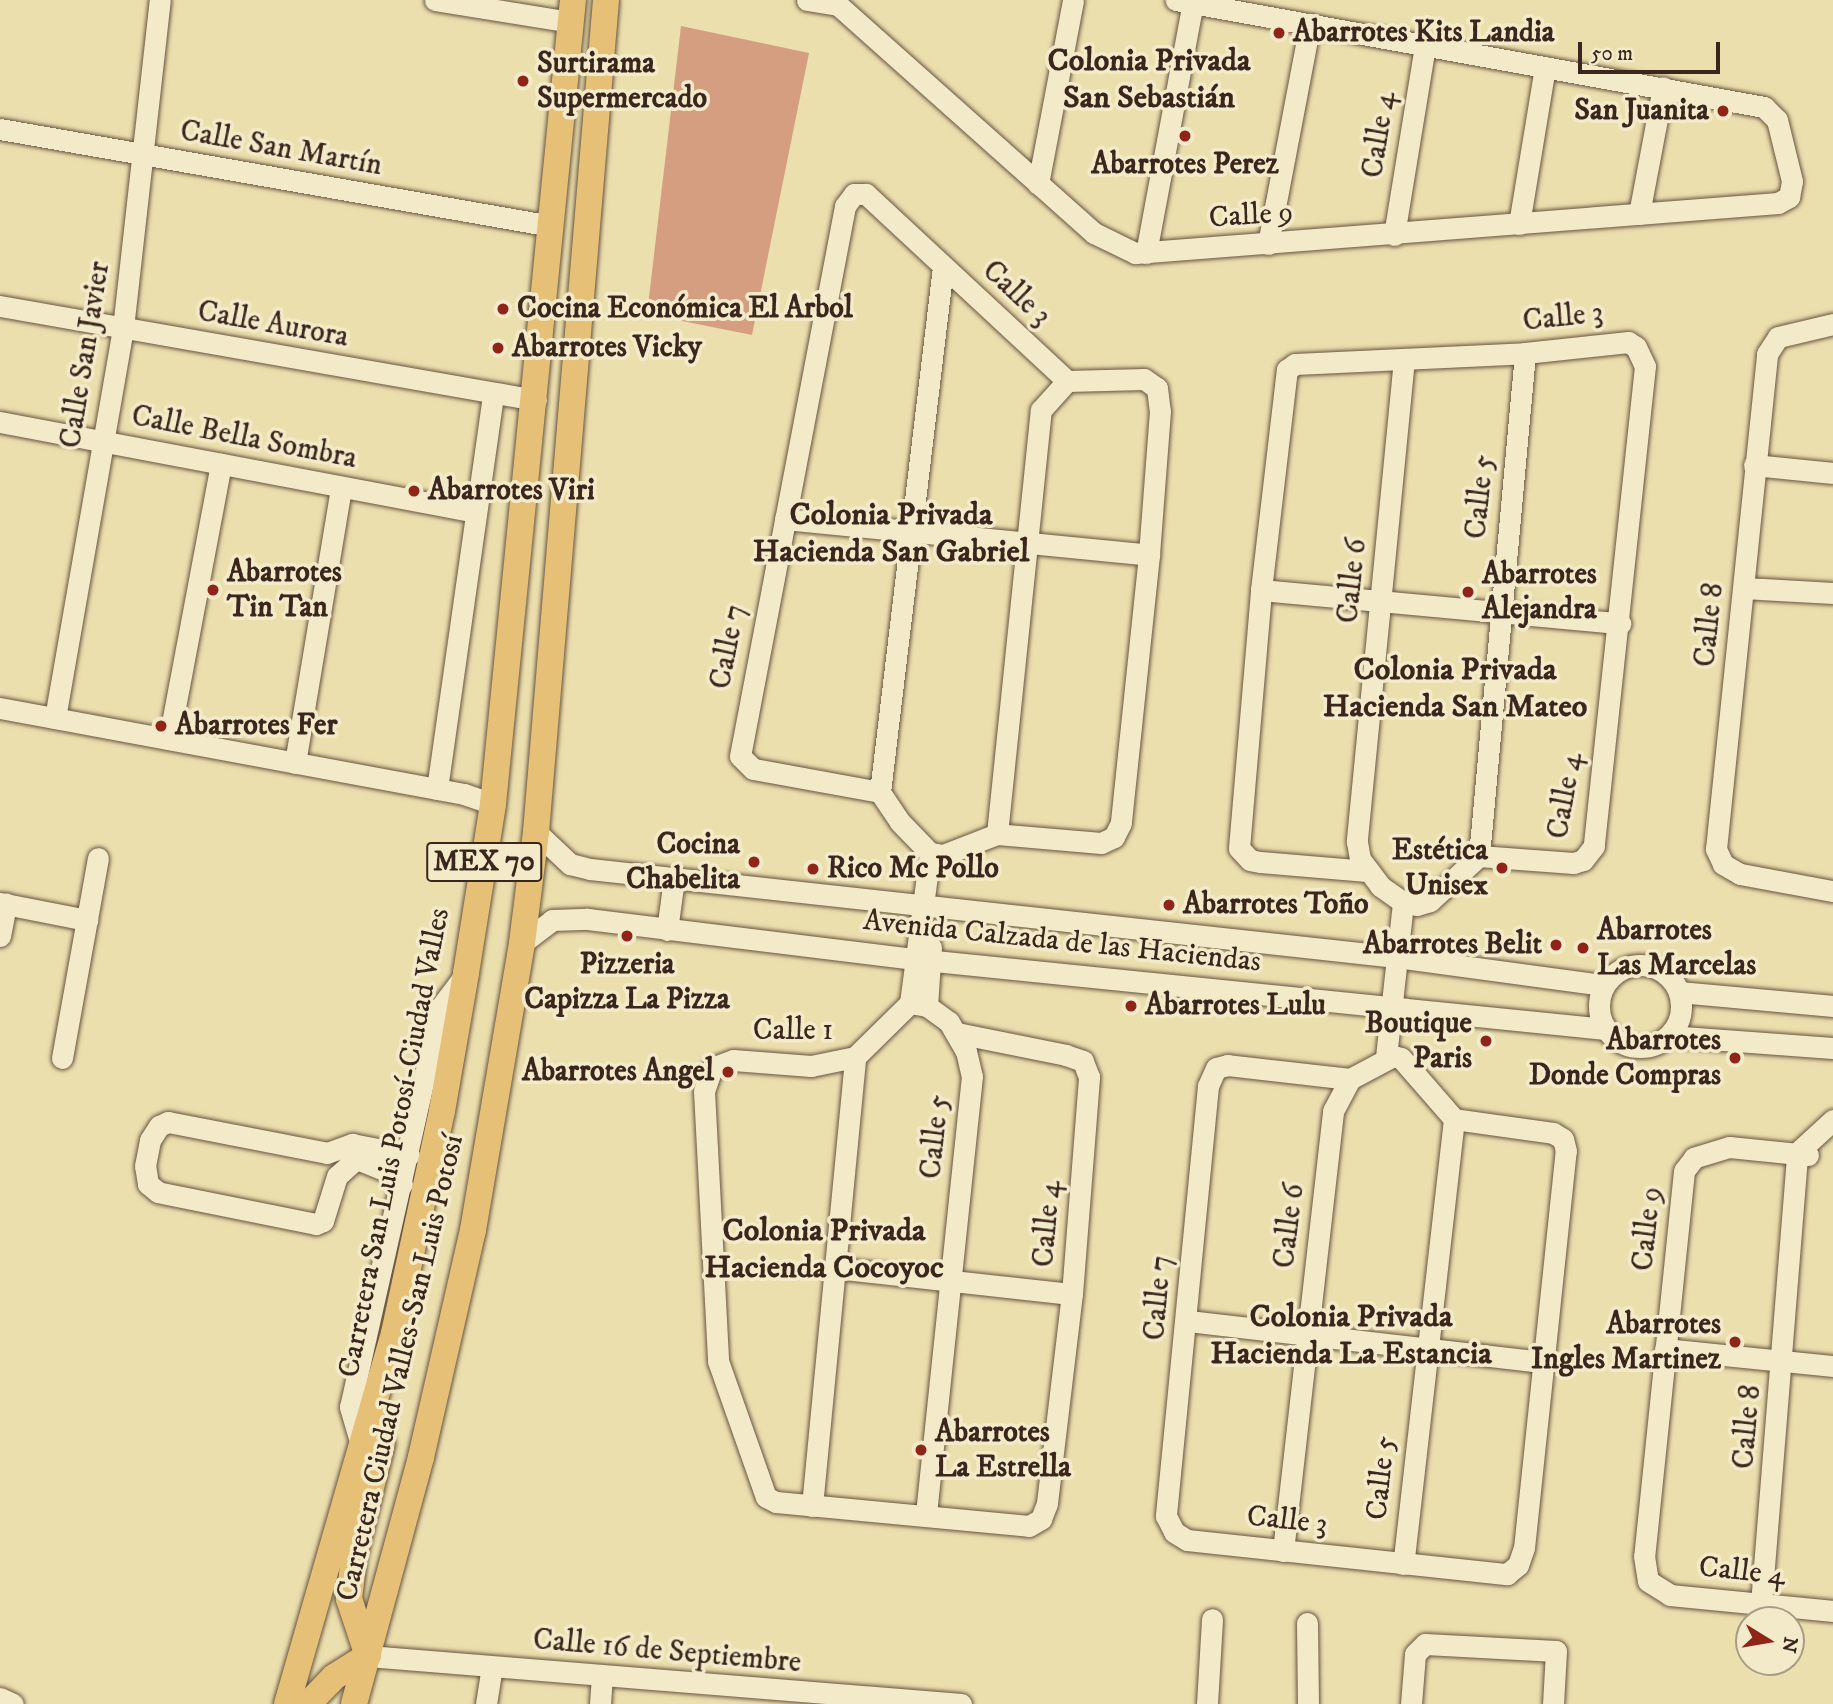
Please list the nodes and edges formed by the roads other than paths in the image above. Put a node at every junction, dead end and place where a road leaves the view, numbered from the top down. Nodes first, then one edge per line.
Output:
1 (160, 0) edge
2 (435, 0) edge
3 (606, 0) edge
4 (807, 0) edge
5 (1073, 0) edge
6 (1185, 2) edge
7 (572, 11) edge
8 (1310, 24) junction
9 (1425, 45) junction
10 (1545, 67) junction
11 (1663, 87) junction
12 (0, 129) edge
13 (143, 155) junction
14 (1038, 184) junction
15 (854, 194) joint
16 (1639, 214) junction
17 (1519, 225) junction
18 (552, 226) junction
19 (1394, 235) junction
20 (1268, 244) junction
21 (1146, 253) junction
22 (943, 267) junction
23 (0, 306) edge
24 (1833, 324) edge
25 (123, 328) junction
26 (1636, 346) joint
27 (1525, 353) junction
28 (1404, 359) junction
29 (1067, 381) junction
30 (493, 395) junction
31 (536, 400) junction
32 (0, 422) edge
33 (102, 441) junction
34 (221, 464) junction
35 (1754, 465) junction
36 (1833, 473) edge
37 (341, 486) junction
38 (476, 512) junction
39 (785, 519) junction
40 (910, 531) junction
41 (1026, 543) junction
42 (1149, 555) junction
43 (1744, 588) junction
44 (1261, 590) junction
45 (1833, 593) edge
46 (1382, 601) junction
47 (1499, 612) junction
48 (1620, 623) junction
49 (0, 708) edge
50 (55, 718) junction
51 (169, 739) junction
52 (295, 763) junction
53 (437, 789) junction
54 (880, 792) junction
55 (493, 804) junction
56 (536, 832) junction
57 (997, 834) junction
58 (937, 854) junction
59 (1479, 856) junction
60 (98, 858) dead end
61 (1367, 871) junction
62 (674, 879) junction
63 (1833, 885) edge
64 (1833, 892) edge
65 (3, 904) edge
66 (1410, 904) junction
67 (930, 905) junction
68 (88, 920) junction
69 (667, 930) junction
70 (0, 936) edge
71 (522, 943) junction
72 (1402, 958) junction
73 (923, 959) junction
74 (466, 974) junction
75 (1604, 985) junction
76 (1679, 992) junction
77 (919, 1005) junction
78 (1397, 1005) junction
79 (1833, 1006) edge
80 (1605, 1029) junction
81 (957, 1033) junction
82 (1669, 1036) junction
83 (1833, 1048) edge
84 (855, 1057) junction
85 (62, 1058) dead end
86 (1393, 1058) junction
87 (1350, 1079) junction
88 (1454, 1119) junction
89 (1833, 1120) edge
90 (1833, 1133) edge
91 (409, 1155) junction
92 (1800, 1160) junction
93 (402, 1184) junction
94 (835, 1268) junction
95 (951, 1281) junction
96 (1072, 1294) junction
97 (1188, 1321) junction
98 (394, 1333) junction
99 (1307, 1335) junction
100 (1426, 1348) junction
101 (1665, 1349) junction
102 (1784, 1361) junction
103 (1545, 1362) junction
104 (1833, 1366) edge
105 (362, 1449) junction
106 (812, 1506) junction
107 (926, 1515) junction
108 (1174, 1532) joint
109 (1283, 1551) junction
110 (1403, 1564) junction
111 (1648, 1581) joint
112 (1761, 1604) junction
113 (1833, 1611) edge
114 (1212, 1619) dead end
115 (1307, 1623) dead end
116 (368, 1656) junction
117 (492, 1667) junction
118 (602, 1676) junction
119 (0, 1698) edge
120 (867, 1701) edge
121 (13, 1704) edge
122 (287, 1704) edge
123 (308, 1704) edge
124 (354, 1704) edge
125 (486, 1704) edge
126 (600, 1704) edge
127 (961, 1704) edge
128 (1206, 1704) edge
129 (1308, 1704) edge
130 (1411, 1704) edge
131 (1553, 1704) edge

1 - 13 street, Calle San Javier
2 - 7 street
3 - 56 main road, Carretera Ciudad Valles-San Luis Potosí / MEX 70
4 - 14 street, Calle 9
5 - 14 street
6 - 8 street
6 - 21 street
7 - 18 main road, Carretera San Luis Potosí-Ciudad Valles / MEX 70
8 - 9 street
8 - 20 street
9 - 10 street
9 - 19 street, Calle 4
10 - 11 street
10 - 17 street
11 - 16 street
11 - 16 street, Calle 9
12 - 13 street, Calle San Martín
13 - 18 street, Calle San Martín
13 - 25 street, Calle San Javier
14 - 21 street, Calle 9
15 - 22 street, Calle 3
15 - 39 street, Calle 7
16 - 17 street, Calle 9
17 - 19 street, Calle 9
18 - 31 main road, Carretera San Luis Potosí-Ciudad Valles / MEX 70
19 - 20 street, Calle 9
20 - 21 street, Calle 9
22 - 29 street, Calle 3
22 - 40 street
23 - 25 street, Calle Aurora
24 - 35 street, Calle 8
25 - 30 street, Calle Aurora
25 - 33 street, Calle San Javier
26 - 27 street, Calle 3
26 - 48 street, Calle 4
27 - 28 street, Calle 3
27 - 47 street, Calle 5
28 - 44 street, Calle 3
28 - 46 street, Calle 6
29 - 41 street
29 - 42 street
30 - 31 street, Calle Aurora
30 - 38 street
31 - 55 main road, Carretera San Luis Potosí-Ciudad Valles / MEX 70
32 - 33 street, Calle Bella Sombra
33 - 34 street, Calle Bella Sombra
33 - 50 street, Calle San Javier
34 - 37 street, Calle Bella Sombra
34 - 51 street
35 - 36 street
35 - 43 street, Calle 8
37 - 38 street, Calle Bella Sombra
37 - 52 street
38 - 53 street
39 - 40 street
39 - 54 street, Calle 7
40 - 41 street
40 - 54 street
41 - 42 street
41 - 57 street
42 - 57 street
43 - 45 street
43 - 64 street, Calle 8
44 - 46 street
44 - 61 street
46 - 47 street
46 - 61 street, Calle 6
47 - 48 street
47 - 59 street, Calle 5
48 - 59 street, Calle 4
49 - 50 street
50 - 51 street
51 - 52 street
52 - 53 street
53 - 55 street
54 - 58 street
55 - 74 main road, Carretera San Luis Potosí-Ciudad Valles / MEX 70
56 - 62 street, Avenida Calzada de las Haciendas
56 - 71 main road, Carretera Ciudad Valles-San Luis Potosí / MEX 70
57 - 58 street
58 - 67 street
59 - 66 street
60 - 68 street
61 - 66 street
62 - 67 street, Avenida Calzada de las Haciendas
62 - 69 street
63 - 64 street
65 - 68 street
65 - 70 street
66 - 72 street
67 - 72 street, Avenida Calzada de las Haciendas
67 - 73 street
68 - 85 street
69 - 71 street, Avenida Calzada de las Haciendas
69 - 73 street, Avenida Calzada de las Haciendas
71 - 116 main road, Carretera Ciudad Valles-San Luis Potosí / MEX 70
72 - 75 street, Avenida Calzada de las Haciendas
72 - 78 street
73 - 77 street
73 - 78 street, Avenida Calzada de las Haciendas
74 - 91 street
74 - 98 main road, Carretera San Luis Potosí-Ciudad Valles / MEX 70
75 - 76 street
75 - 80 street
76 - 79 street
76 - 82 street
77 - 81 street, Calle 5
77 - 84 street, Calle 1
78 - 80 street, Avenida Calzada de las Haciendas
78 - 86 street
80 - 82 street
81 - 95 street, Calle 5
81 - 96 street, Calle 4
82 - 83 street
84 - 94 street
84 - 106 street, Calle 1
86 - 87 street
86 - 88 street
87 - 97 street, Calle 7
87 - 99 street, Calle 6
88 - 100 street, Calle 5
88 - 103 street
89 - 92 street
90 - 92 street
91 - 93 street
91 - 93 street
92 - 101 street, Calle 9
92 - 102 street, Calle 8
93 - 105 street
94 - 95 street
94 - 106 street
95 - 96 street
95 - 107 street, Calle 5
96 - 107 street, Calle 4
97 - 99 street
97 - 108 street, Calle 7
98 - 105 main road, Carretera San Luis Potosí-Ciudad Valles / MEX 70
98 - 116 main road
99 - 100 street
99 - 109 street, Calle 6
100 - 103 street
100 - 110 street, Calle 5
101 - 102 street
101 - 111 street, Calle 9
102 - 104 street
102 - 112 street, Calle 8
103 - 110 street, Calle 3
105 - 122 main road, Carretera San Luis Potosí-Ciudad Valles / MEX 70
106 - 107 street
108 - 109 street, Calle 3
109 - 110 street, Calle 3
111 - 112 street, Calle 4
112 - 113 street, Calle 4
114 - 128 street
115 - 129 street
116 - 117 street, Calle 16 de Septiembre
116 - 123 main road
116 - 124 main road, Carretera Ciudad Valles-San Luis Potosí / MEX 70
117 - 118 street, Calle 16 de Septiembre
117 - 125 street
118 - 120 street, Calle 16 de Septiembre
118 - 126 street
119 - 121 street
120 - 127 street, Calle 16 de Septiembre
130 - 131 street

